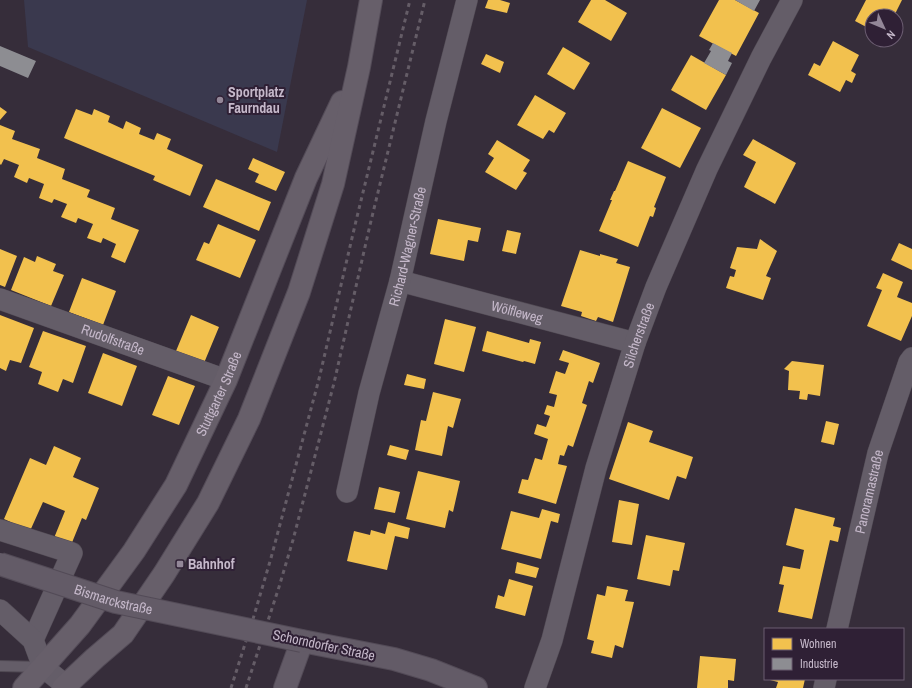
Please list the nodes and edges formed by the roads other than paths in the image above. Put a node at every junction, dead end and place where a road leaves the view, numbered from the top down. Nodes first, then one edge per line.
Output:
1 (371, 0) edge
2 (466, 0) edge
3 (792, 0) edge
4 (359, 67) junction
5 (400, 281) junction
6 (0, 299) edge
7 (634, 344) junction
8 (912, 358) edge
9 (226, 380) junction
10 (347, 492) dead end
11 (0, 530) edge
12 (0, 564) edge
13 (0, 610) edge
14 (168, 612) joint
15 (838, 628) edge
16 (33, 640) junction
17 (302, 640) junction
18 (0, 666) edge
19 (43, 667) junction
20 (536, 686) edge
21 (66, 687) edge
22 (24, 688) edge
23 (285, 688) edge
24 (476, 688) edge

1 - 4 main road, Stuttgarter Straße
2 - 5 street, Richard-Wagner-Straße
3 - 7 street, Silcherstraße
4 - 9 main road, Stuttgarter Straße
4 - 21 main road, Stuttgarter Straße
5 - 7 street, Wölfleweg
5 - 10 street, Richard-Wagner-Straße
6 - 9 street, Rudolfstraße
7 - 20 street, Silcherstraße
8 - 15 street, Panoramastraße
9 - 19 main road, Stuttgarter Straße
11 - 16 street, Bismarckstraße
12 - 14 street, Bismarckstraße, bridge
13 - 16 street
14 - 17 street, Schorndorfer Straße, bridge
16 - 19 street
17 - 23 street
17 - 24 street, Schorndorfer Straße
18 - 19 lane
19 - 21 street
19 - 22 main road, Stuttgarter Straße

